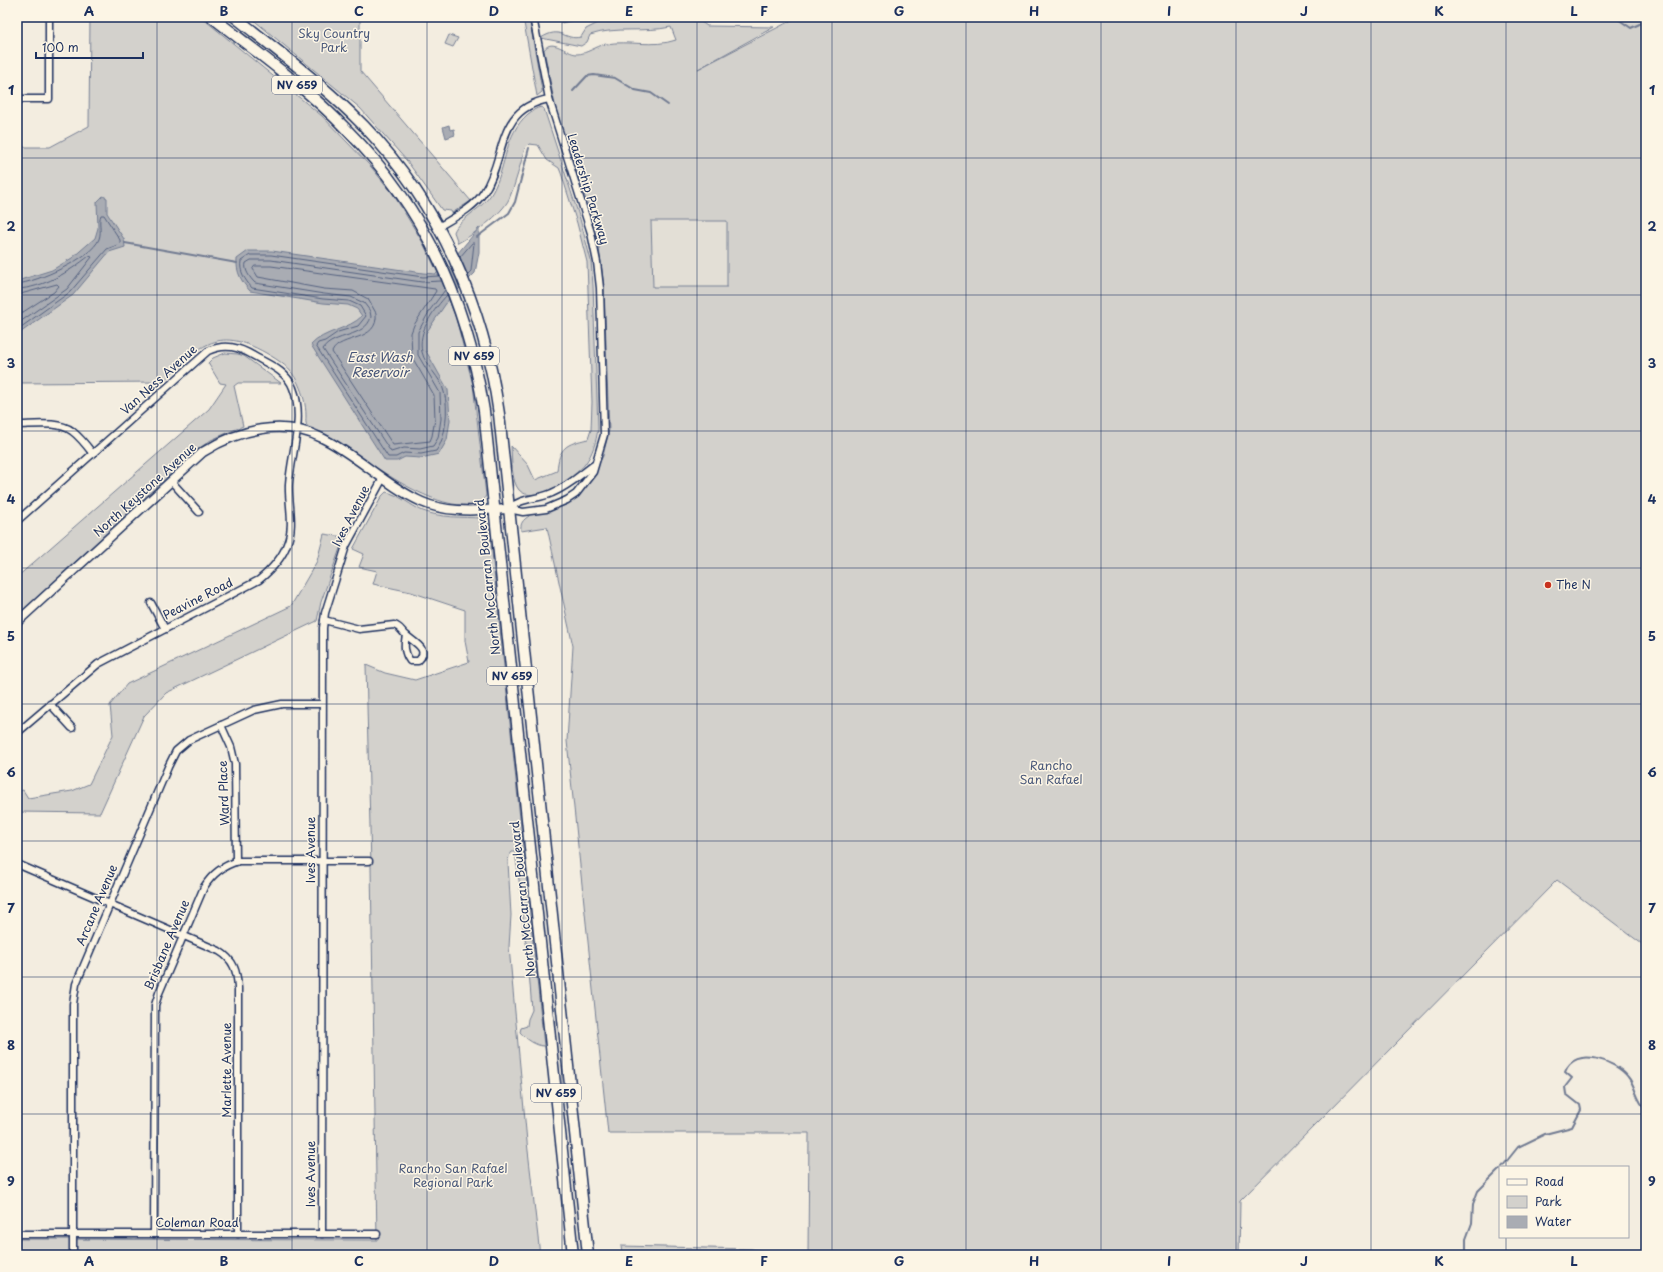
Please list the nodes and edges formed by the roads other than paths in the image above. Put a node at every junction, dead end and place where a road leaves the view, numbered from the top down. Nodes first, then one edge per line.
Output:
1 (49, 17) edge
2 (212, 17) edge
3 (235, 17) edge
4 (533, 17) edge
5 (17, 99) edge
6 (548, 99) junction
7 (414, 214) junction
8 (438, 227) junction
9 (426, 234) junction
10 (450, 250) junction
11 (17, 425) edge
12 (296, 430) junction
13 (93, 454) junction
14 (594, 465) junction
15 (383, 478) junction
16 (171, 481) junction
17 (509, 509) junction
18 (494, 510) junction
19 (199, 512) dead end
20 (17, 521) edge
21 (151, 603) dead end
22 (324, 620) junction
23 (17, 622) edge
24 (165, 629) junction
25 (406, 635) dead end
26 (50, 704) junction
27 (322, 704) junction
28 (221, 725) junction
29 (72, 728) dead end
30 (17, 733) edge
31 (322, 861) junction
32 (369, 861) dead end
33 (236, 862) junction
34 (17, 864) edge
35 (109, 903) junction
36 (553, 928) junction
37 (539, 930) junction
38 (183, 935) junction
39 (17, 1234) edge
40 (73, 1234) junction
41 (154, 1234) junction
42 (238, 1234) junction
43 (322, 1234) junction
44 (376, 1234) dead end
45 (73, 1255) edge
46 (574, 1255) edge
47 (588, 1255) edge

1 - 5 street
2 - 7 main road, North McCarran Boulevard / NV 659
3 - 8 main road, NV 659
4 - 6 street, Leadership Parkway
6 - 8 street
6 - 14 street, Leadership Parkway
7 - 8 main road
7 - 9 main road, North McCarran Boulevard / NV 659
8 - 10 main road, NV 659
9 - 10 main road
9 - 18 main road, North McCarran Boulevard / NV 659
10 - 17 main road, NV 659
11 - 13 street
12 - 13 street, Van Ness Avenue
12 - 15 street, North Keystone Avenue
12 - 16 street, North Keystone Avenue
12 - 24 street, Peavine Road
13 - 20 street, Van Ness Avenue
14 - 17 street, Leadership Parkway
14 - 17 street, Leadership Parkway
15 - 18 street, North Keystone Avenue
15 - 22 street, Ives Avenue
16 - 19 street
16 - 23 street, North Keystone Avenue
17 - 18 street, North Keystone Avenue
17 - 36 main road, NV 659
18 - 37 main road, North McCarran Boulevard / NV 659
21 - 24 street
22 - 25 street
22 - 27 street, Ives Avenue
24 - 26 street, Peavine Road
26 - 29 street
26 - 30 street, Peavine Road
27 - 28 street, Arcane Avenue
27 - 31 street, Ives Avenue
28 - 33 street, Ward Place
28 - 35 street, Arcane Avenue
31 - 32 street, Brisbane Avenue
31 - 33 street, Brisbane Avenue
31 - 43 street, Ives Avenue
33 - 38 street, Brisbane Avenue
34 - 35 street, Marlette Avenue
35 - 38 street, Marlette Avenue
35 - 40 street, Arcane Avenue
36 - 37 main road
36 - 47 main road, NV 659
37 - 46 main road, North McCarran Boulevard / NV 659
38 - 41 street, Brisbane Avenue
38 - 42 street, Marlette Avenue
39 - 40 street, Coleman Road
40 - 41 street, Coleman Road
40 - 45 street, Arcane Avenue
41 - 42 street, Coleman Road
42 - 43 street, Coleman Road
43 - 44 street, Coleman Road

